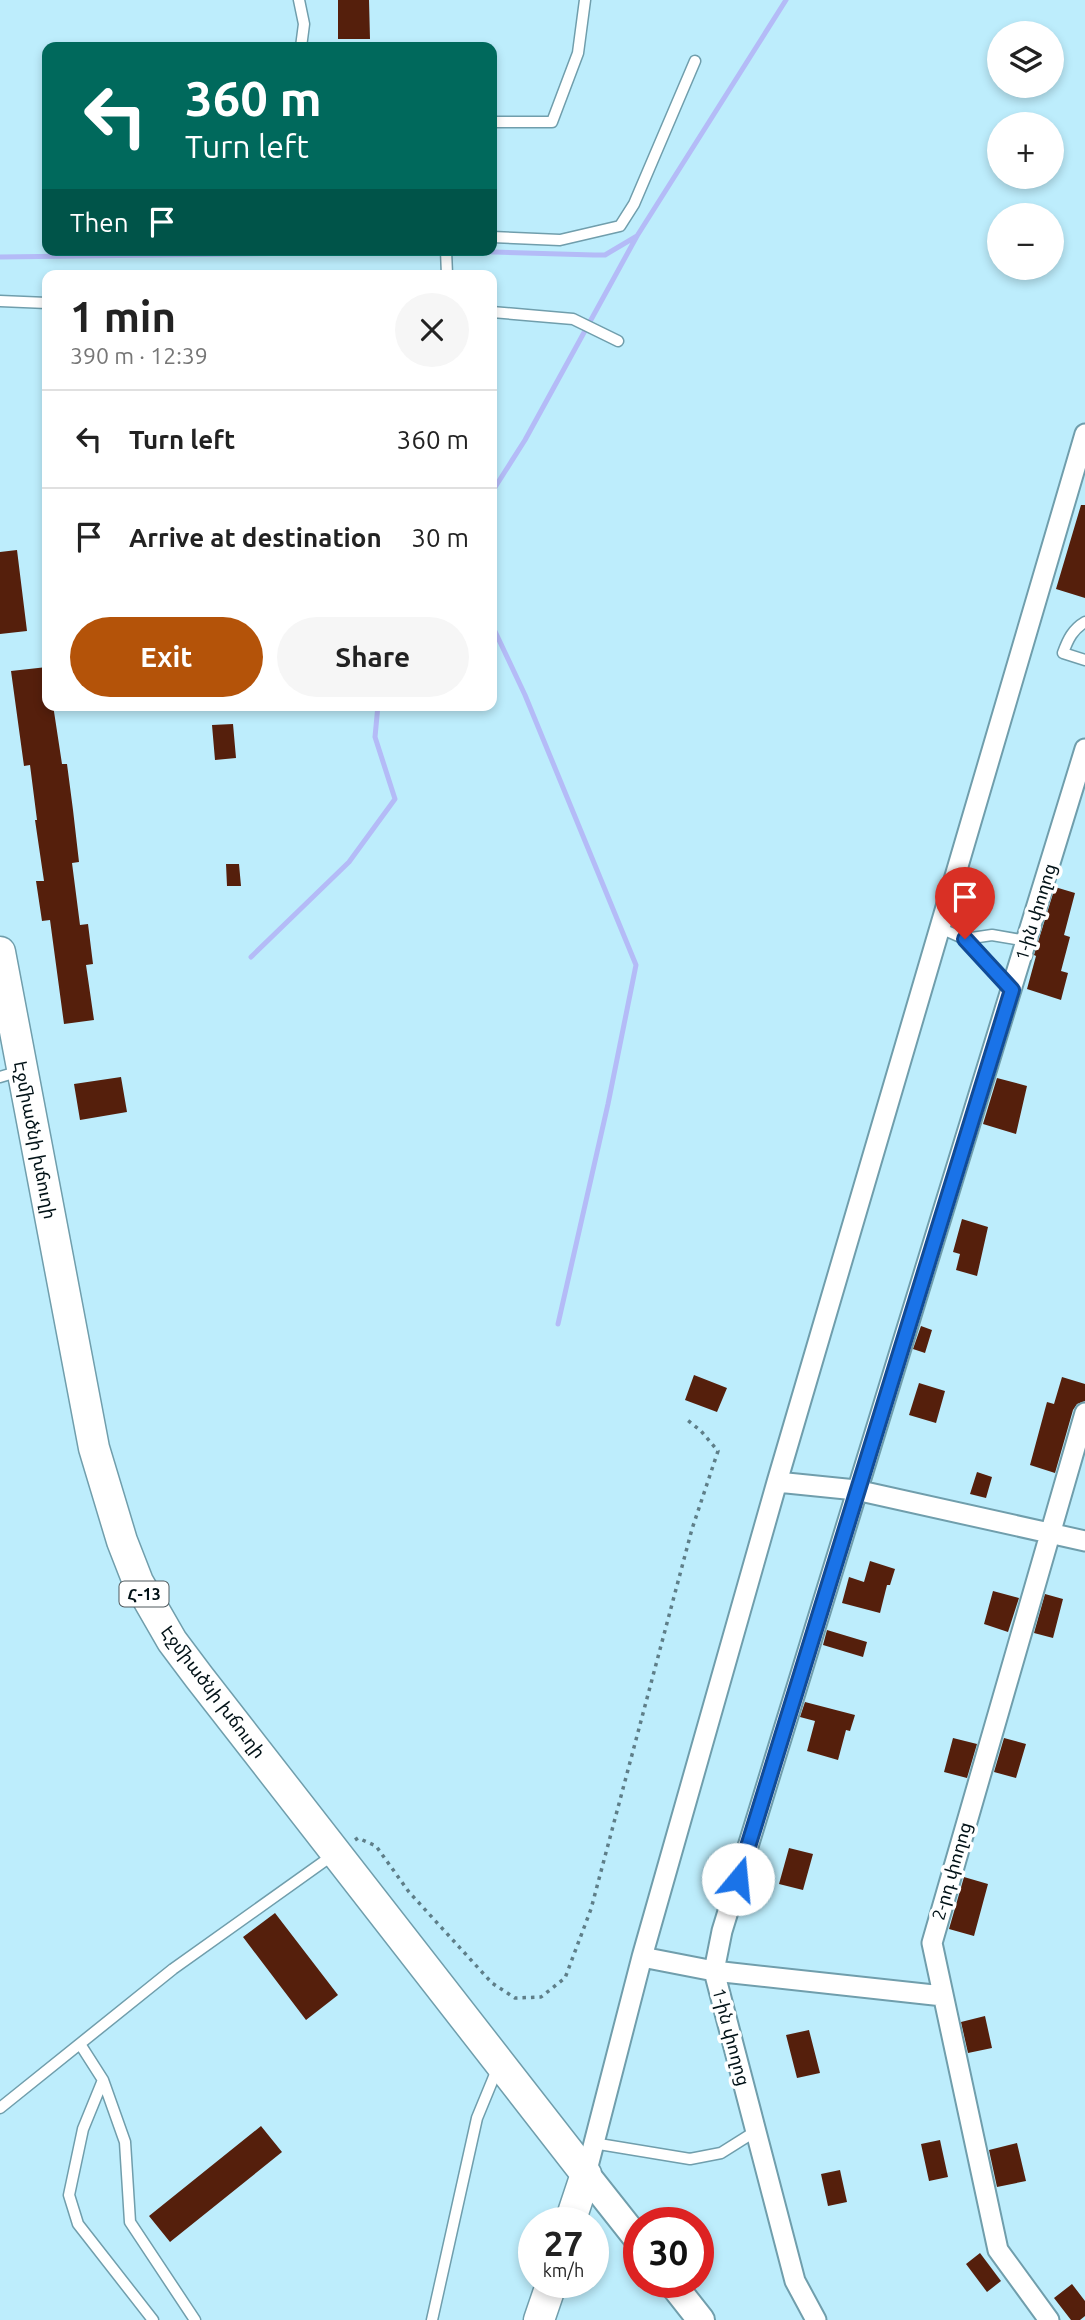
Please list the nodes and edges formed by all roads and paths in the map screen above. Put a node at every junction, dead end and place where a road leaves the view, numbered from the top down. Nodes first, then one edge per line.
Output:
1 (299, 0) edge
2 (585, 0) edge
3 (302, 42) edge
4 (695, 61) dead end
5 (497, 122) edge
6 (497, 237) edge
7 (0, 301) edge
8 (42, 303) edge
9 (497, 312) edge
10 (618, 341) dead end
11 (1085, 434) edge
12 (1085, 622) edge
13 (1085, 660) edge
14 (1085, 749) edge
15 (940, 928) junction
16 (965, 939) junction
17 (1027, 941) junction
18 (0, 952) edge
19 (1012, 990) junction
20 (11, 1074) edge
21 (1085, 1413) edge
22 (686, 1419) dead end
23 (777, 1482) junction
24 (856, 1490) junction
25 (1050, 1533) junction
26 (1085, 1541) edge
27 (336, 1853) junction
28 (642, 1957) junction
29 (714, 1971) junction
30 (943, 1996) junction
31 (80, 2044) junction
32 (500, 2063) junction
33 (103, 2080) junction
34 (0, 2108) edge
35 (756, 2131) junction
36 (584, 2158) junction
37 (573, 2207) edge
38 (623, 2217) edge
39 (546, 2298) edge
40 (684, 2298) edge
41 (153, 2320) edge
42 (195, 2320) edge
43 (432, 2320) edge
44 (539, 2320) edge
45 (701, 2320) edge
46 (816, 2320) edge
47 (1049, 2320) edge

1 - 3 lane
2 - 5 lane
4 - 6 lane
7 - 8 lane
9 - 10 lane
11 - 15 street
12 - 13 lane
14 - 17 street, 1-ին փողոց
15 - 16 lane
15 - 23 street
16 - 17 lane
16 - 19 lane
17 - 19 street, 1-ին փողոց
18 - 20 main road, Էջմիածնի խճուղի / Հ-13
19 - 24 street, 1-ին փողոց
20 - 27 main road, Էջմիածնի խճուղի / Հ-13
21 - 25 street, 2-րդ փողոց
22 - 27 path
23 - 24 street
23 - 28 street
24 - 25 street
24 - 29 street, 1-ին փողոց
25 - 26 street
25 - 30 street, 2-րդ փողոց
27 - 31 lane
27 - 32 main road, Էջմիածնի խճուղի / Հ-13
28 - 29 street
28 - 36 street
29 - 30 street
29 - 35 street, 1-ին փողոց
30 - 47 street, 2-րդ փողոց
31 - 33 lane
31 - 34 lane
32 - 36 main road, Էջմիածնի խճուղի / Հ-13
32 - 43 lane
33 - 41 lane
33 - 42 lane
35 - 36 lane
35 - 46 street, 1-ին փողոց
36 - 37 main road
36 - 38 main road, Էջմիածնի խճուղի / Հ-13
39 - 44 main road
40 - 45 main road

